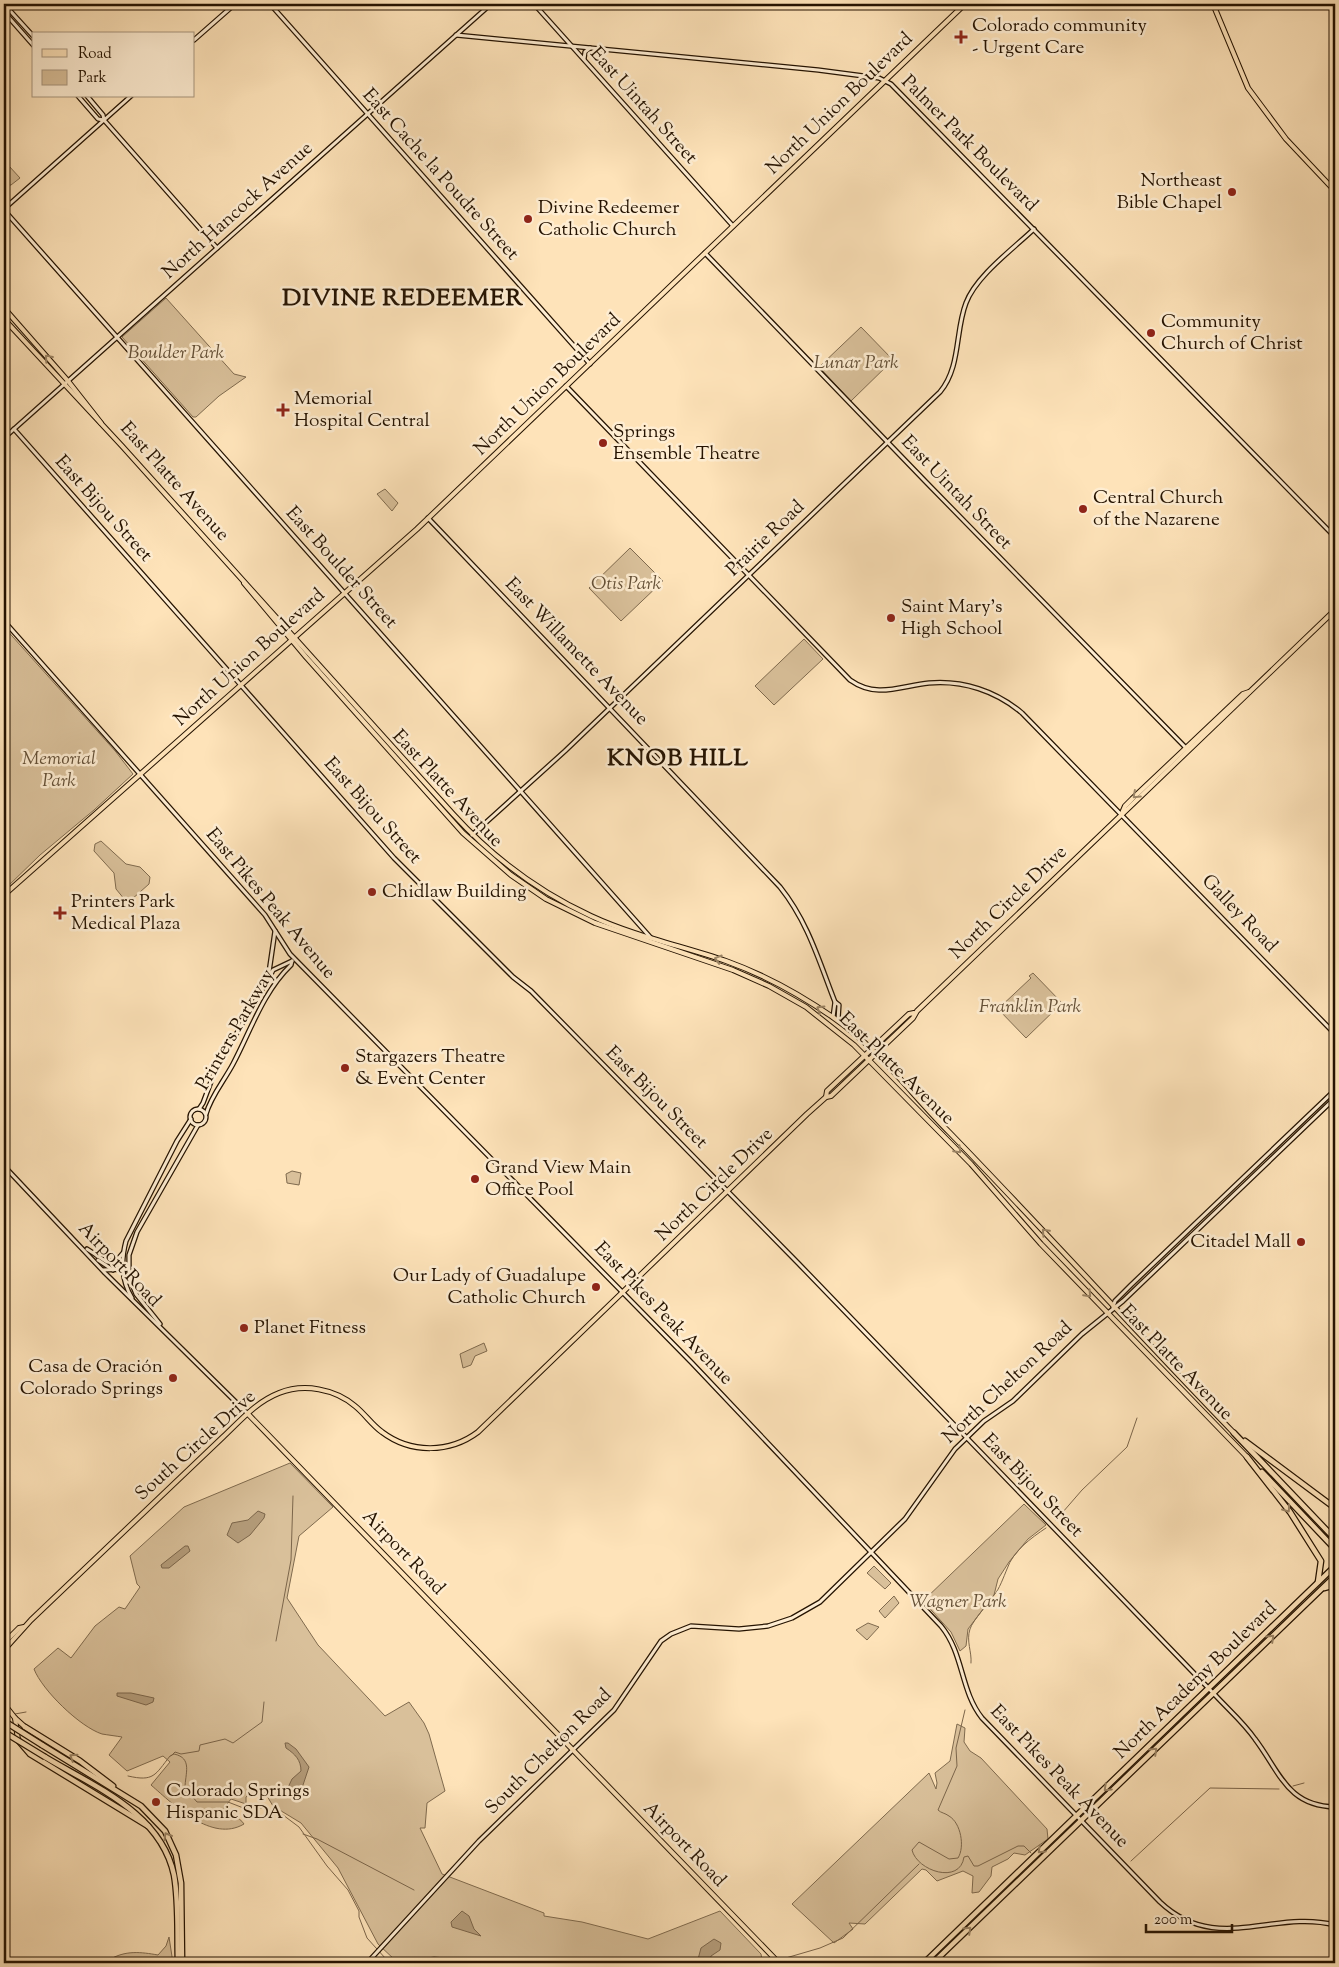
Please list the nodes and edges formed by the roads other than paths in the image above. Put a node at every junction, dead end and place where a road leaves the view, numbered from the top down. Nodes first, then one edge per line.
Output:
1 (4, 4) edge
2 (235, 4) edge
3 (270, 4) edge
4 (491, 4) edge
5 (534, 4) edge
6 (965, 4) edge
7 (1213, 4) edge
8 (4, 12) edge
9 (32, 34) edge
10 (456, 36) junction
11 (195, 39) edge
12 (32, 44) edge
13 (571, 46) junction
14 (591, 48) junction
15 (584, 60) junction
16 (885, 80) junction
17 (80, 98) edge
18 (89, 98) edge
19 (129, 98) edge
20 (368, 114) junction
21 (104, 120) junction
22 (1335, 191) edge
23 (4, 210) edge
24 (733, 226) junction
25 (1034, 229) junction
26 (217, 248) junction
27 (705, 253) junction
28 (4, 308) edge
29 (4, 319) edge
30 (117, 337) junction
31 (590, 364) junction
32 (68, 381) junction
33 (64, 386) junction
34 (566, 386) junction
35 (101, 423) junction
36 (14, 429) junction
37 (4, 438) edge
38 (887, 442) junction
39 (428, 518) junction
40 (1335, 537) edge
41 (748, 576) junction
42 (344, 592) junction
43 (1335, 610) edge
44 (4, 621) edge
45 (293, 638) junction
46 (241, 685) junction
47 (610, 708) junction
48 (1188, 750) junction
49 (140, 775) junction
50 (521, 791) junction
51 (1122, 813) junction
52 (470, 837) junction
53 (4, 895) edge
54 (556, 904) junction
55 (573, 907) junction
56 (580, 916) junction
57 (593, 917) junction
58 (639, 925) junction
59 (275, 930) junction
60 (637, 933) junction
61 (651, 938) junction
62 (657, 945) junction
63 (293, 960) junction
64 (268, 978) junction
65 (835, 1002) junction
66 (914, 1013) junction
67 (833, 1017) junction
68 (838, 1020) junction
69 (1335, 1034) edge
70 (871, 1050) junction
71 (875, 1054) junction
72 (866, 1056) junction
73 (869, 1060) junction
74 (1335, 1090) edge
75 (826, 1097) junction
76 (1335, 1098) edge
77 (199, 1110) junction
78 (206, 1116) junction
79 (191, 1117) junction
80 (198, 1125) junction
81 (4, 1166) edge
82 (728, 1191) junction
83 (81, 1245) junction
84 (91, 1252) junction
85 (123, 1253) junction
86 (123, 1269) junction
87 (128, 1269) junction
88 (103, 1270) junction
89 (113, 1270) junction
90 (624, 1293) junction
91 (135, 1303) junction
92 (1113, 1307) junction
93 (1106, 1313) junction
94 (162, 1326) junction
95 (248, 1414) junction
96 (1234, 1433) junction
97 (966, 1438) junction
98 (1247, 1457) junction
99 (1335, 1508) edge
100 (1335, 1539) edge
101 (1335, 1548) edge
102 (870, 1553) junction
103 (1321, 1562) junction
104 (1332, 1570) edge
105 (1335, 1578) edge
106 (1318, 1584) junction
107 (1335, 1585) edge
108 (1323, 1588) junction
109 (24, 1627) junction
110 (4, 1643) edge
111 (4, 1650) edge
112 (1210, 1689) junction
113 (1214, 1694) junction
114 (4, 1704) edge
115 (15, 1720) junction
116 (4, 1721) edge
117 (24, 1729) joint
118 (4, 1732) edge
119 (18, 1740) joint
120 (573, 1750) junction
121 (126, 1797) junction
122 (1335, 1807) edge
123 (1077, 1817) junction
124 (1081, 1821) junction
125 (155, 1832) junction
126 (1335, 1911) edge
127 (1334, 1924) edge
128 (178, 1963) edge
129 (182, 1963) edge
130 (367, 1963) edge
131 (779, 1963) edge
132 (924, 1963) edge
133 (933, 1963) edge

1 - 9 main road
2 - 11 main road
3 - 20 main road, East Cache la Poudre Street
4 - 10 main road, North Hancock Avenue
5 - 13 main road, East Uintah Street
6 - 16 main road, North Union Boulevard
7 - 22 main road
8 - 12 main road
10 - 13 main road, Palmer Park Boulevard
10 - 20 main road, North Hancock Avenue
13 - 14 main road, Palmer Park Boulevard
13 - 15 main road, East Uintah Street
14 - 15 main road
14 - 16 main road, Palmer Park Boulevard
15 - 24 main road, East Uintah Street
16 - 24 main road, North Union Boulevard
16 - 25 main road, Palmer Park Boulevard
17 - 21 main road
18 - 21 main road
19 - 21 main road
20 - 26 main road, North Hancock Avenue
20 - 31 main road, East Cache la Poudre Street
21 - 23 main road
21 - 26 main road
23 - 30 main road, East Boulder Street
24 - 27 main road, North Union Boulevard
25 - 38 main road, Prairie Road
25 - 40 main road, Palmer Park Boulevard
26 - 30 main road, North Hancock Avenue
27 - 31 main road, North Union Boulevard
27 - 38 main road, East Uintah Street
32 -> 28 main road, East Platte Avenue
29 - 33 main road, East Platte Avenue
30 - 32 main road, North Hancock Avenue
30 - 42 main road, East Boulder Street
31 - 34 main road, North Union Boulevard
32 - 33 main road, North Hancock Avenue
32 - 35 main road, East Platte Avenue
33 - 35 main road, East Platte Avenue
33 - 36 main road, North Hancock Avenue
34 - 39 main road, North Union Boulevard
34 - 41 main road
35 - 45 main road, East Platte Avenue
36 - 37 main road, North Hancock Avenue
36 - 46 main road, East Bijou Street
38 - 41 main road, Prairie Road
38 - 48 main road, East Uintah Street
39 - 42 main road, North Union Boulevard
39 - 47 main road, East Willamette Avenue
41 - 47 main road, Prairie Road
41 - 51 main road, Galley Road
42 - 45 main road, North Union Boulevard
42 - 50 main road, East Boulder Street
43 - 48 main road, North Circle Drive
44 - 49 main road, East Pikes Peak Avenue
45 - 46 main road, North Union Boulevard
45 - 52 main road, East Platte Avenue
46 - 49 main road, North Union Boulevard
46 - 82 main road, East Bijou Street
47 - 50 main road, Prairie Road
47 - 65 main road, East Willamette Avenue
48 - 51 main road, North Circle Drive
49 - 53 main road, North Union Boulevard
49 - 59 main road, East Pikes Peak Avenue
50 - 52 main road, Prairie Road
50 - 58 main road, East Boulder Street
51 - 66 main road, North Circle Drive
51 - 69 main road, Galley Road
52 - 54 main road, East Platte Avenue
52 - 55 main road, East Platte Avenue
54 - 55 main road
54 - 56 main road, East Platte Avenue
55 - 57 main road, East Platte Avenue
56 - 57 main road
56 - 62 main road, East Platte Avenue
57 - 60 main road, East Platte Avenue
58 - 60 main road
58 - 61 main road, East Boulder Street
59 - 63 main road, East Pikes Peak Avenue
59 - 64 main road, Printers Parkway
60 - 61 main road, East Platte Avenue
61 - 62 main road, East Boulder Street
67 -> 61 main road, East Platte Avenue
62 - 72 main road, East Platte Avenue
63 - 64 main road, Printers Parkway
63 - 78 main road, Printers Parkway
63 - 90 main road, East Pikes Peak Avenue
64 - 77 main road, Printers Parkway
65 - 67 main road, East Willamette Avenue
65 - 68 main road, East Willamette Avenue
66 - 70 main road, North Circle Drive
66 - 71 main road, North Circle Drive
67 - 68 main road, East Platte Avenue
68 - 70 main road, East Platte Avenue
70 - 71 main road, East Platte Avenue
70 - 72 main road, North Circle Drive
71 - 73 main road, North Circle Drive
92 -> 71 main road, East Platte Avenue
72 - 73 main road, East Platte Avenue
72 - 75 main road, North Circle Drive
73 - 75 main road, North Circle Drive
73 -> 93 main road, East Platte Avenue
74 - 92 main road, North Chelton Road
75 - 82 main road, North Circle Drive
76 - 92 main road, North Chelton Road
77 - 78 main road
77 - 79 main road
78 - 80 main road
79 - 80 main road
79 - 85 main road
80 - 87 main road
81 - 83 main road, Airport Road
82 - 90 main road, North Circle Drive
82 - 97 main road, East Bijou Street
83 - 84 main road
83 - 88 main road, Airport Road
84 - 85 main road
84 - 89 main road
85 - 86 main road
86 - 87 main road
86 - 89 main road
86 - 91 main road
87 - 94 main road
88 - 89 main road
88 - 91 main road, Airport Road
90 - 95 main road, South Circle Drive
90 - 102 main road, East Pikes Peak Avenue
91 - 94 main road, Airport Road
92 - 93 main road, North Chelton Road
92 - 96 main road, East Platte Avenue
93 - 97 main road, North Chelton Road
93 - 98 main road, East Platte Avenue
94 - 95 main road, Airport Road
95 - 109 main road, South Circle Drive
95 - 120 main road, Airport Road
96 - 99 highway
96 - 100 highway, East Platte Avenue
97 - 102 main road, North Chelton Road
97 - 112 main road, East Bijou Street
98 - 101 highway, East Platte Avenue
98 -> 103 highway
102 - 120 main road, South Chelton Road
102 - 123 main road, East Pikes Peak Avenue
103 - 104 highway
103 - 106 highway
104 - 105 highway
104 - 106 highway, North Academy Boulevard
105 - 108 highway, North Academy Boulevard
106 - 112 highway, North Academy Boulevard
107 - 108 highway
113 -> 108 highway, North Academy Boulevard
109 - 110 main road, South Circle Drive
109 - 111 main road, South Circle Drive
112 - 113 main road, East Bijou Street
112 -> 123 highway, North Academy Boulevard
113 - 122 main road, East Bijou Street
124 -> 113 highway, North Academy Boulevard
114 - 115 main road
115 - 117 main road
115 - 119 main road
116 - 121 highway, bridge
121 -> 117 highway
118 - 125 highway, bridge
119 - 125 highway
120 - 130 main road, South Chelton Road
120 - 131 main road, Airport Road
129 -> 121 highway
123 - 124 main road, East Pikes Peak Avenue
123 -> 132 highway, North Academy Boulevard
124 - 127 main road, East Pikes Peak Avenue
133 -> 124 highway, North Academy Boulevard
125 - 128 highway
126 - 127 main road

